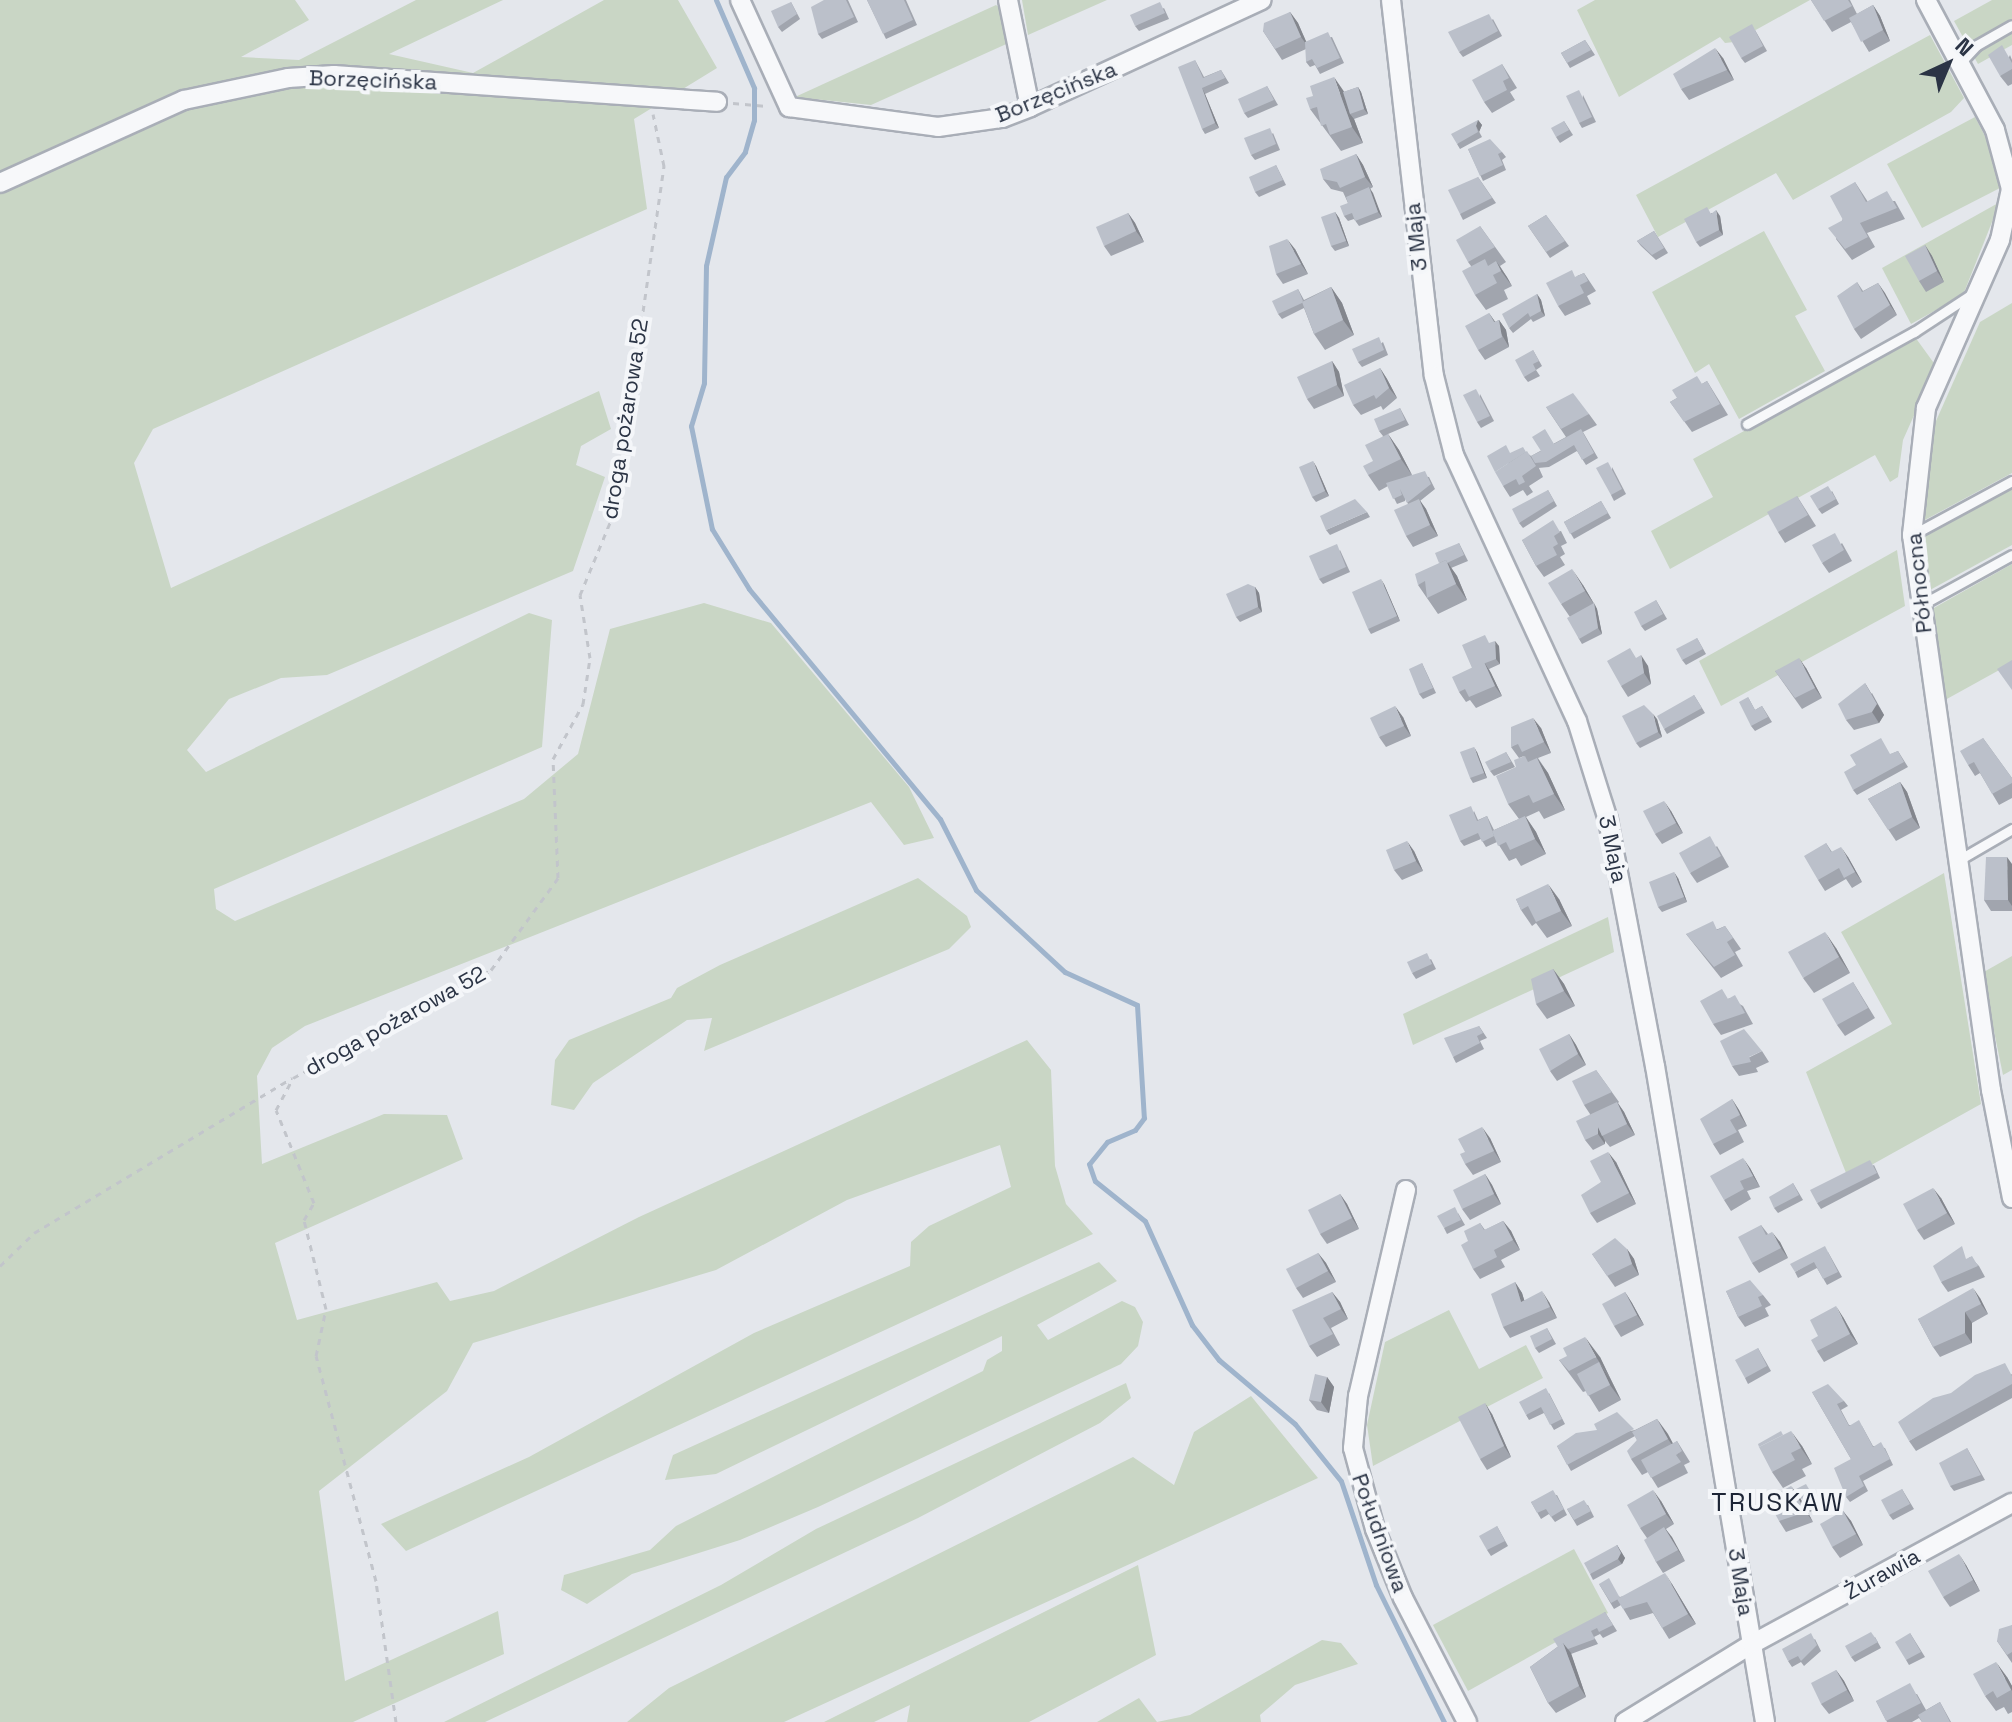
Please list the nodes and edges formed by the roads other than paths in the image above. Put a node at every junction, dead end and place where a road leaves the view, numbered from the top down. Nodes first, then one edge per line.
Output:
1 (740, 0) edge
2 (1008, 0) edge
3 (1262, 0) edge
4 (1391, 0) edge
5 (1926, 0) edge
6 (2012, 25) edge
7 (1961, 62) junction
8 (717, 102) road end
9 (1030, 107) junction
10 (0, 183) edge
11 (1981, 287) junction
12 (1747, 424) dead end
13 (2012, 481) edge
14 (1912, 535) junction
15 (2012, 555) edge
16 (1921, 605) junction
17 (2012, 829) edge
18 (1957, 861) junction
19 (1406, 1190) dead end
20 (2012, 1198) edge
21 (2012, 1503) edge
22 (1752, 1644) junction
23 (1467, 1722) edge
24 (1625, 1722) edge
25 (1765, 1722) edge

1 - 9 street, Borzęcińska
2 - 9 street
3 - 9 street, Borzęcińska
4 - 22 street, 3 Maja
5 - 7 street, Północna
6 - 7 lane
7 - 11 street, Północna
8 - 10 street, Borzęcińska
11 - 12 lane
11 - 14 street, Północna
13 - 14 lane
14 - 16 street, Północna
15 - 16 lane
16 - 18 street, Północna
17 - 18 lane
18 - 20 street, Północna
19 - 23 street, Południowa
21 - 22 street, Żurawia
22 - 24 street, Żurawia
22 - 25 street, 3 Maja

